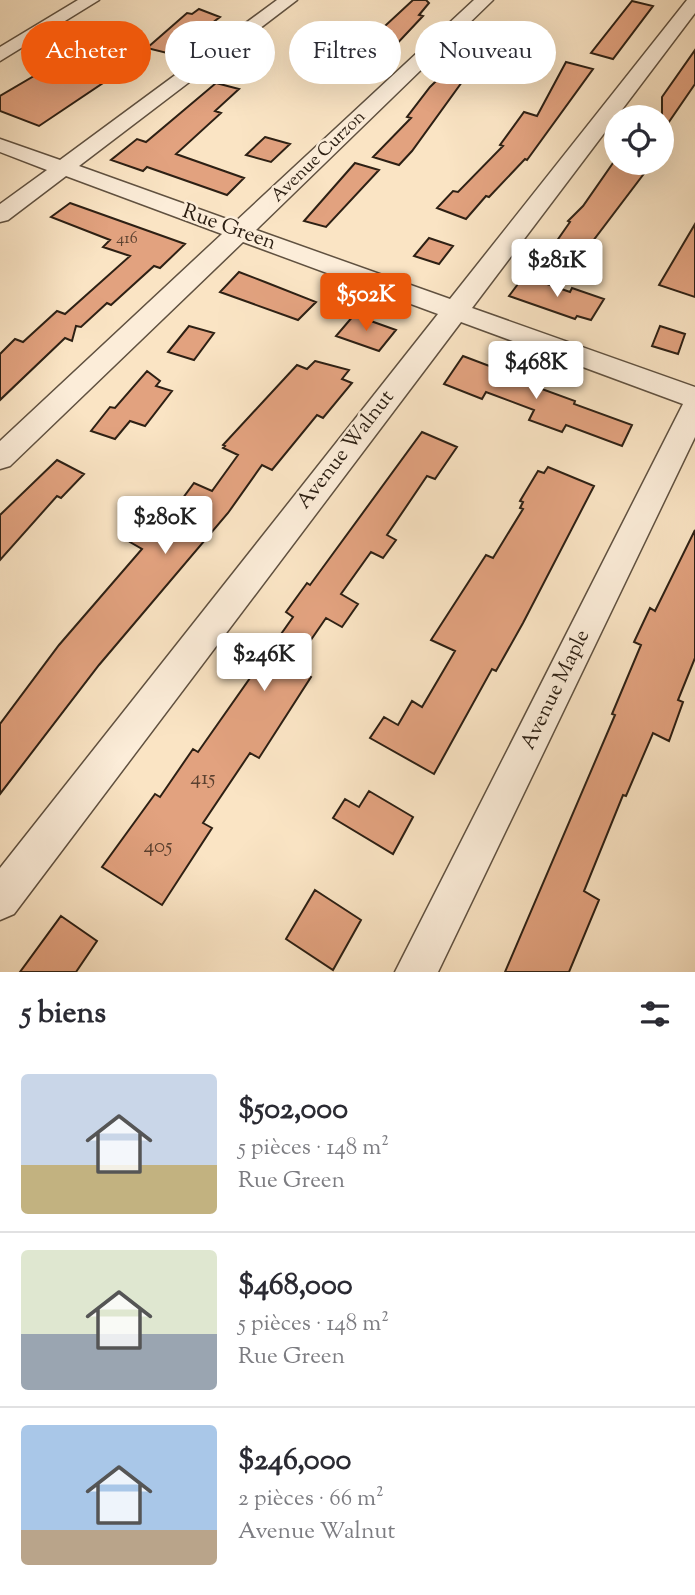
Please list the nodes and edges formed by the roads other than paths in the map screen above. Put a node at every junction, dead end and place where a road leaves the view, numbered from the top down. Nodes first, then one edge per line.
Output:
1 (90, 0) edge
2 (288, 0) edge
3 (484, 0) edge
4 (695, 0) edge
5 (0, 55) edge
6 (0, 145) edge
7 (63, 168) junction
8 (0, 215) edge
9 (241, 232) junction
10 (454, 311) junction
11 (695, 398) edge
12 (695, 408) edge
13 (0, 458) edge
14 (0, 900) edge
15 (416, 972) edge

1 - 5 street
2 - 7 street
3 - 9 street, Avenue Curzon
4 - 10 street, Avenue Walnut
6 - 7 street, Rue Green
7 - 8 street
7 - 9 street, Rue Green
9 - 10 street, Rue Green
9 - 13 street, Avenue Curzon
10 - 11 street, Rue Green
10 - 14 street, Avenue Walnut
12 - 15 street, Avenue Maple

